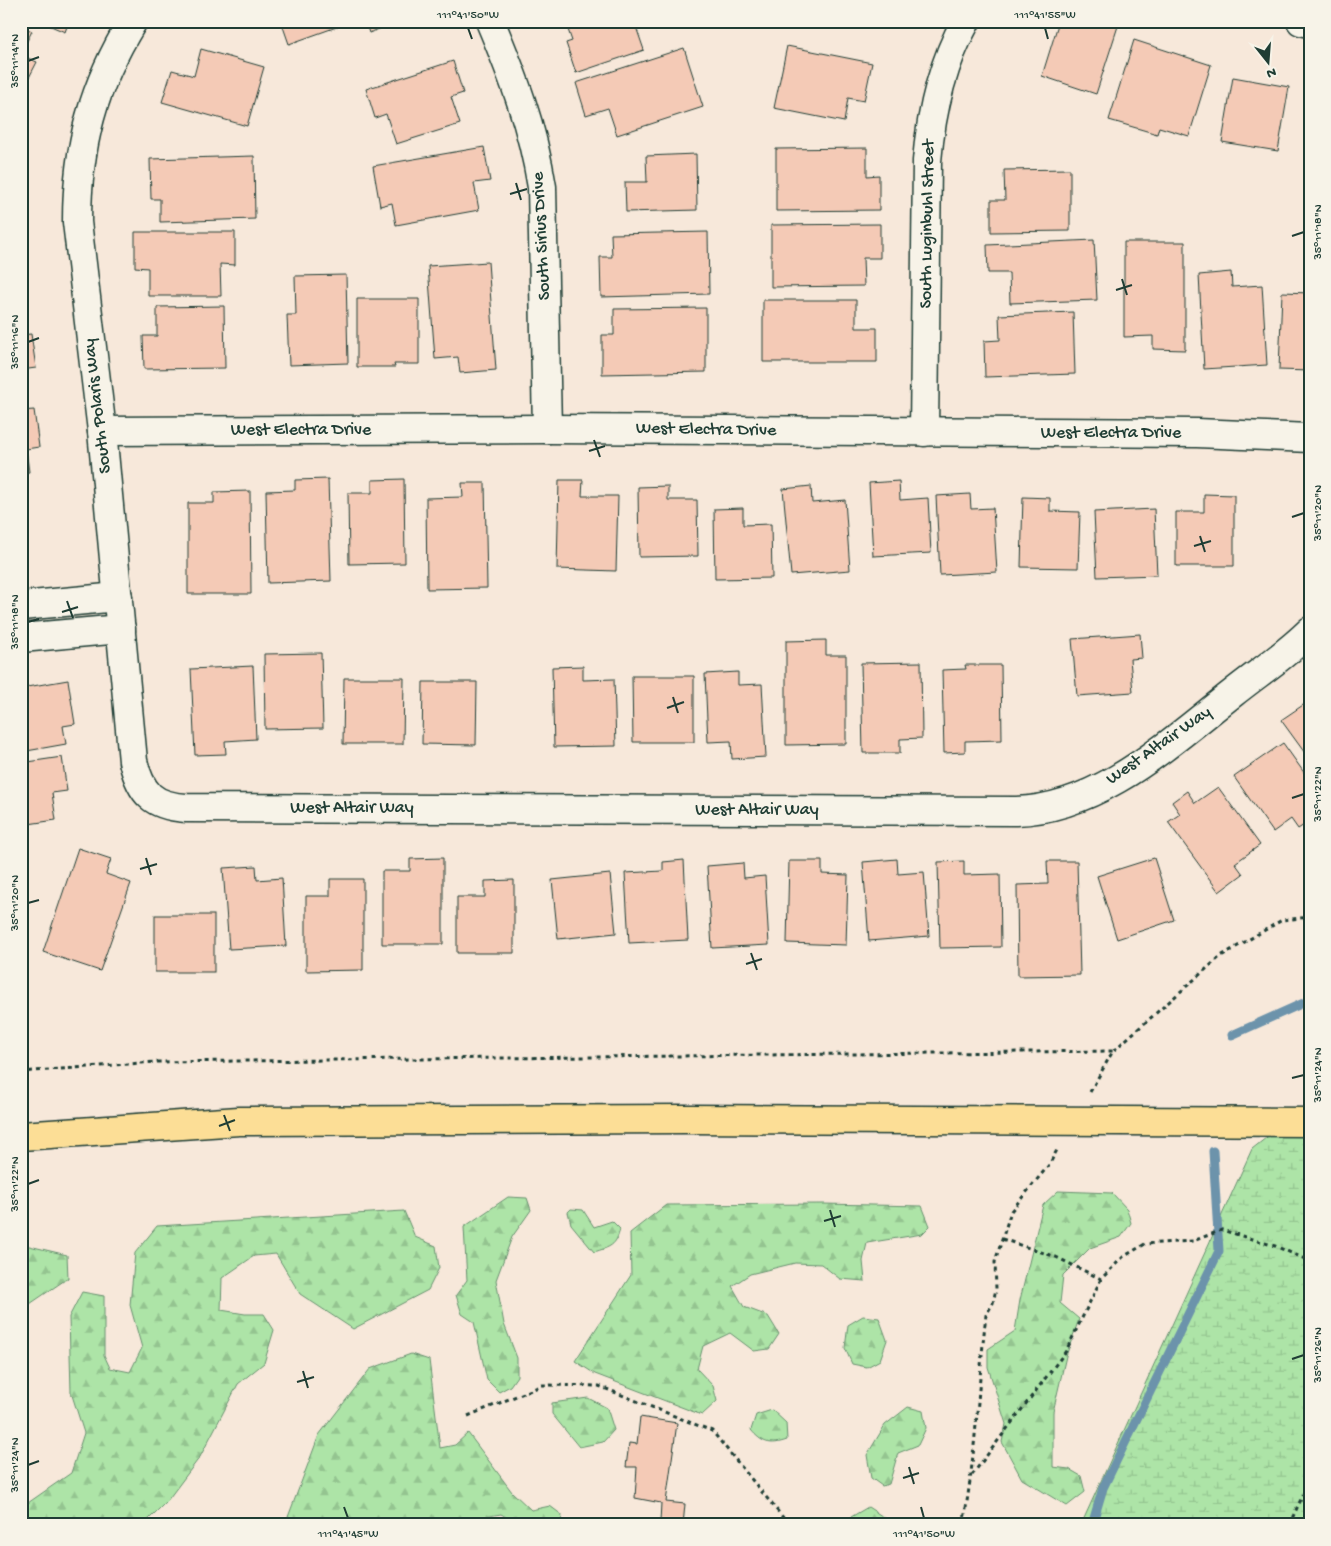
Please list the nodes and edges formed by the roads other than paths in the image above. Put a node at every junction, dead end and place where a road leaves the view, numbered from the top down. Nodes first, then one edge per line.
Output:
1 (132, 21) edge
2 (490, 21) edge
3 (966, 21) edge
4 (1301, 21) edge
5 (1310, 23) edge
6 (547, 429) junction
7 (102, 431) junction
8 (924, 432) junction
9 (1310, 438) edge
10 (118, 597) junction
11 (21, 606) edge
12 (121, 629) junction
13 (1310, 631) edge
14 (21, 638) edge
15 (150, 797) joint
16 (1310, 1122) edge
17 (21, 1136) edge

1 - 7 street, South Polaris Way
2 - 6 street, South Sirius Drive
3 - 8 street, South Luginbuhl Street
4 - 5 street
6 - 7 street, West Electra Drive
6 - 8 street, West Electra Drive
7 - 10 street, South Polaris Way
8 - 9 street, West Electra Drive
10 - 11 street
10 - 12 street, South Polaris Way
12 - 14 street
12 - 15 street, South Polaris Way
13 - 15 street, West Altair Way
16 - 17 main road

